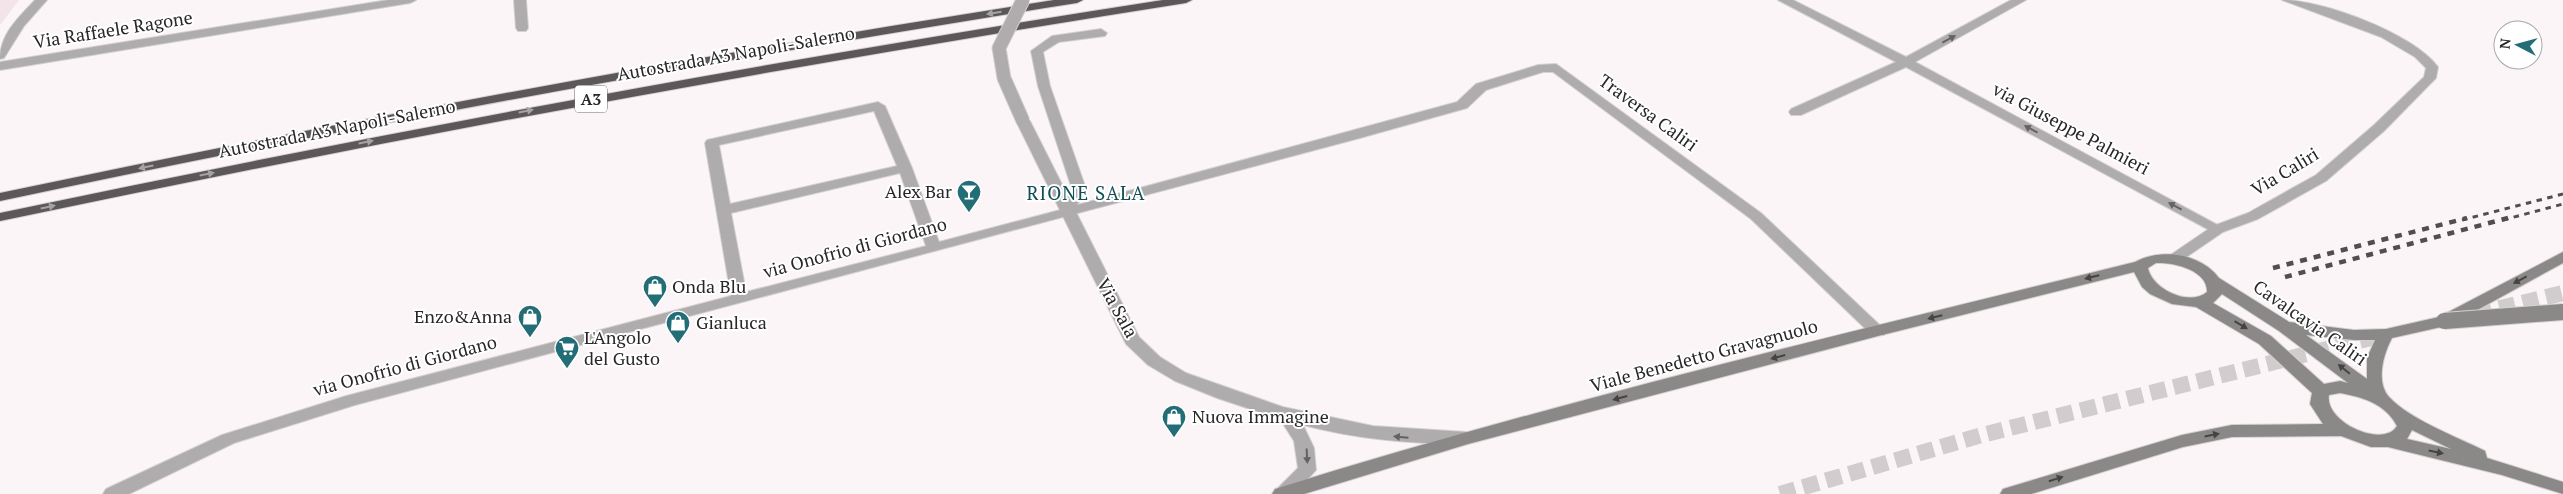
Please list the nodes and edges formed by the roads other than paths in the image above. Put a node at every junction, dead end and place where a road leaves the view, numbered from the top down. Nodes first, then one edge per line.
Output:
1 (41, 0) edge
2 (410, 0) edge
3 (520, 0) edge
4 (1023, 0) edge
5 (1077, 0) edge
6 (1186, 0) edge
7 (1784, 0) edge
8 (2020, 0) edge
9 (2288, 0) edge
10 (522, 28) dead end
11 (1101, 33) dead end
12 (0, 55) edge
13 (1906, 62) junction
14 (0, 66) edge
15 (1796, 112) dead end
16 (1355, 135) joint
17 (905, 168) junction
18 (0, 197) edge
19 (724, 210) junction
20 (1066, 212) junction
21 (0, 217) edge
22 (2218, 229) junction
23 (934, 248) junction
24 (2563, 257) edge
25 (2174, 259) junction
26 (2140, 266) junction
27 (2214, 282) junction
28 (739, 299) junction
29 (2198, 301) junction
30 (2563, 312) edge
31 (2444, 321) junction
32 (2285, 327) junction
33 (1878, 331) junction
34 (2386, 334) junction
35 (2321, 391) junction
36 (2382, 400) junction
37 (1287, 416) junction
38 (2402, 417) junction
39 (2345, 430) junction
40 (1467, 438) junction
41 (2388, 441) junction
42 (2505, 469) junction
43 (2563, 489) edge
44 (112, 494) edge
45 (1283, 494) edge
46 (2009, 494) edge

1 - 12 street
2 - 14 street, Via Raffaele Ragone
3 - 10 street
4 - 20 street, Via Sala, bridge
5 -> 18 highway, Autostrada A3 Napoli-Salerno / A3
21 -> 6 highway, Autostrada A3 Napoli-Salerno / A3
7 - 13 street
13 -> 8 street
9 - 22 street, Via Caliri
11 - 20 street
13 - 15 street
22 -> 13 street, via Giuseppe Palmieri
16 - 20 street, via Onofrio di Giordano
16 - 33 street, Traversa Caliri
17 - 19 street
17 - 19 street
17 - 23 street
19 - 28 street
20 - 23 street, via Onofrio di Giordano
20 - 37 street, Via Sala
22 - 25 street, Via Caliri
23 - 28 street, via Onofrio di Giordano
24 -> 31 main road
25 - 26 main road
25 - 27 main road
26 - 29 main road
26 -> 33 main road, Viale Benedetto Gravagnuolo
27 - 29 main road
27 - 32 main road, Cavalcavia Caliri
28 - 44 street, via Onofrio di Giordano
29 -> 35 main road
30 - 31 main road, bridge
31 - 34 main road
32 - 34 main road
36 -> 32 main road, Cavalcavia Caliri
33 -> 40 main road, Viale Benedetto Gravagnuolo
34 - 36 main road
35 - 36 main road
35 - 39 main road
36 - 38 main road, Cavalcavia Caliri
40 -> 37 street, Via Sala
37 -> 45 street
38 - 41 main road
38 - 42 main road, Cavalcavia Caliri
39 - 41 main road
46 -> 39 main road
40 - 45 main road, Viale Benedetto Gravagnuolo
41 -> 42 main road
42 - 43 main road

